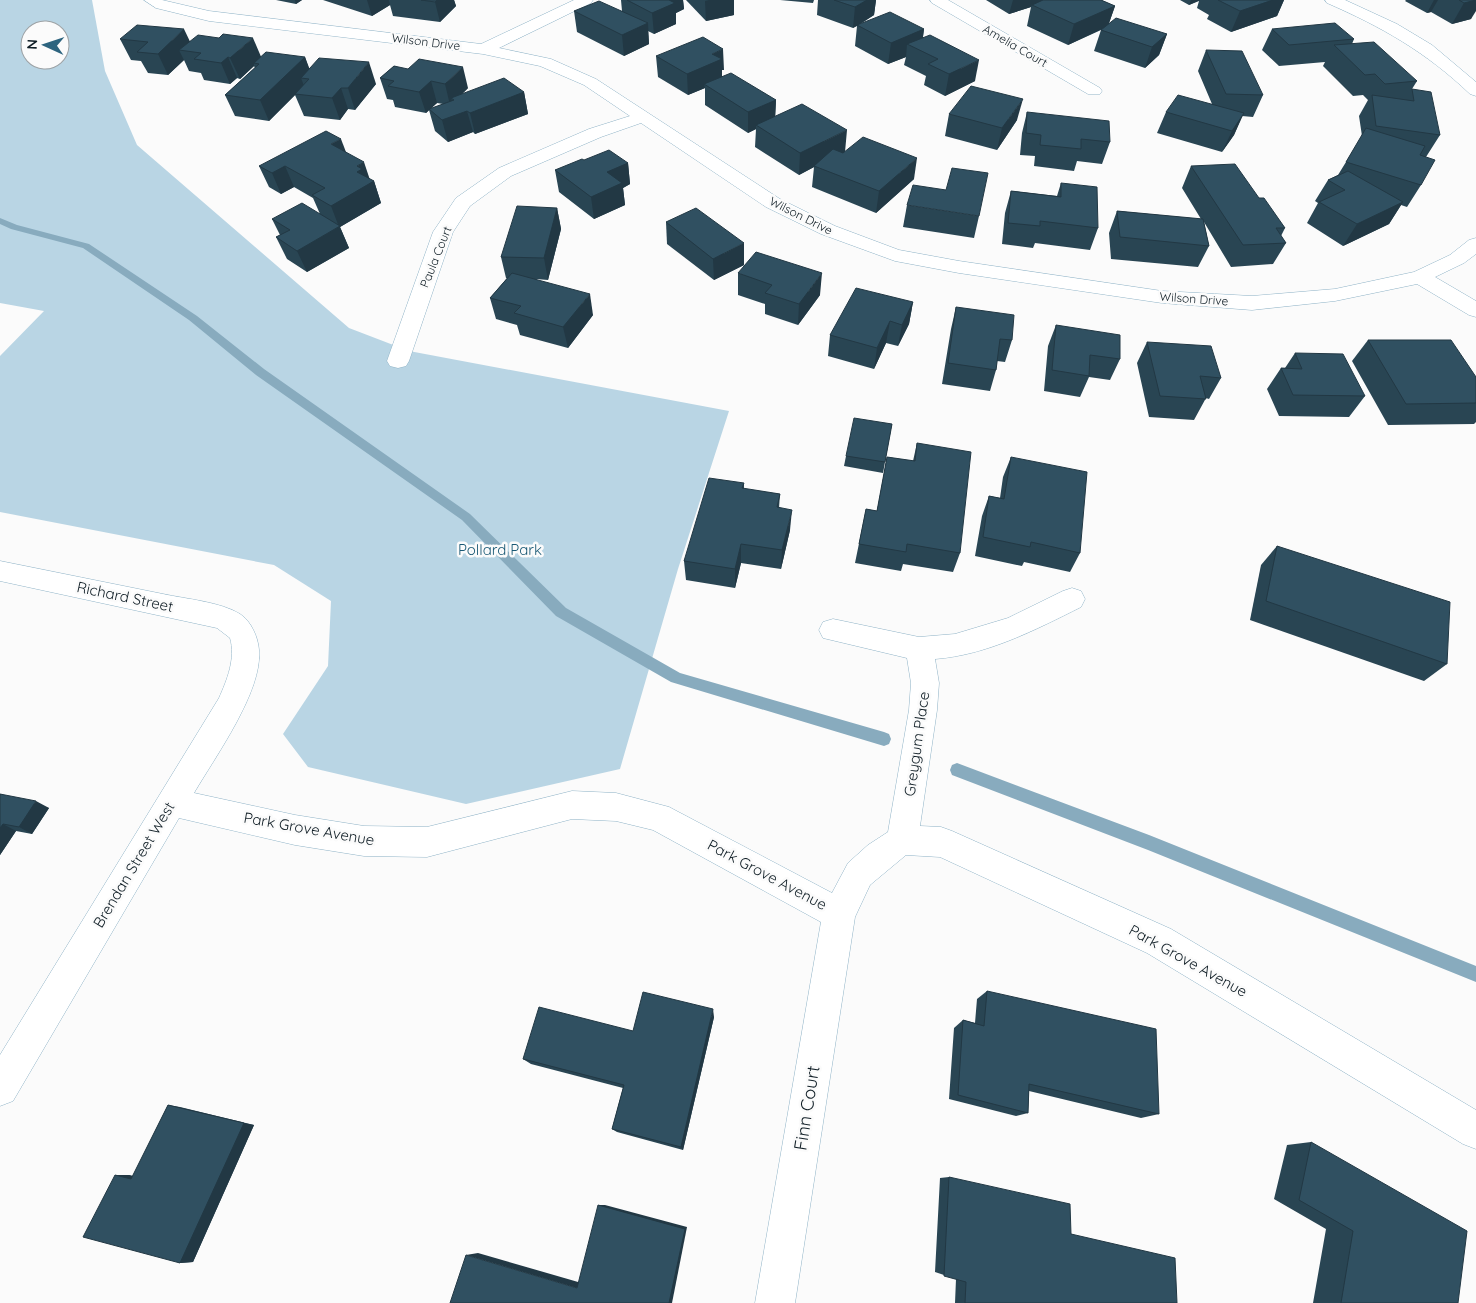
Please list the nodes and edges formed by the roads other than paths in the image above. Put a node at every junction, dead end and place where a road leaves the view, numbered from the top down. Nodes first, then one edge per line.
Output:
1 (151, 0) edge
2 (586, 0) edge
3 (937, 0) edge
4 (1332, 0) edge
5 (483, 49) junction
6 (1094, 91) dead end
7 (1476, 92) edge
8 (642, 117) junction
9 (1476, 244) edge
10 (1420, 277) junction
11 (1476, 310) edge
12 (398, 361) dead end
13 (0, 571) edge
14 (1072, 599) dead end
15 (833, 630) dead end
16 (242, 635) joint
17 (919, 649) junction
18 (172, 802) junction
19 (902, 840) junction
20 (839, 914) junction
21 (0, 1088) edge
22 (1476, 1131) edge
23 (775, 1303) edge

1 - 5 street, Wilson Drive
2 - 5 street
3 - 6 street, Amelia Court
4 - 7 street
5 - 8 street, Wilson Drive
8 - 10 street, Wilson Drive
8 - 12 street, Paula Court
9 - 10 street, Wilson Drive
10 - 11 street
13 - 16 street, Richard Street
14 - 17 street
15 - 17 street
16 - 18 street, Brendan Street West
17 - 19 street, Greygum Place
18 - 20 street, Park Grove Avenue
18 - 21 street, Brendan Street West
19 - 20 street, Park Grove Avenue
19 - 22 street, Park Grove Avenue
20 - 23 street, Finn Court

